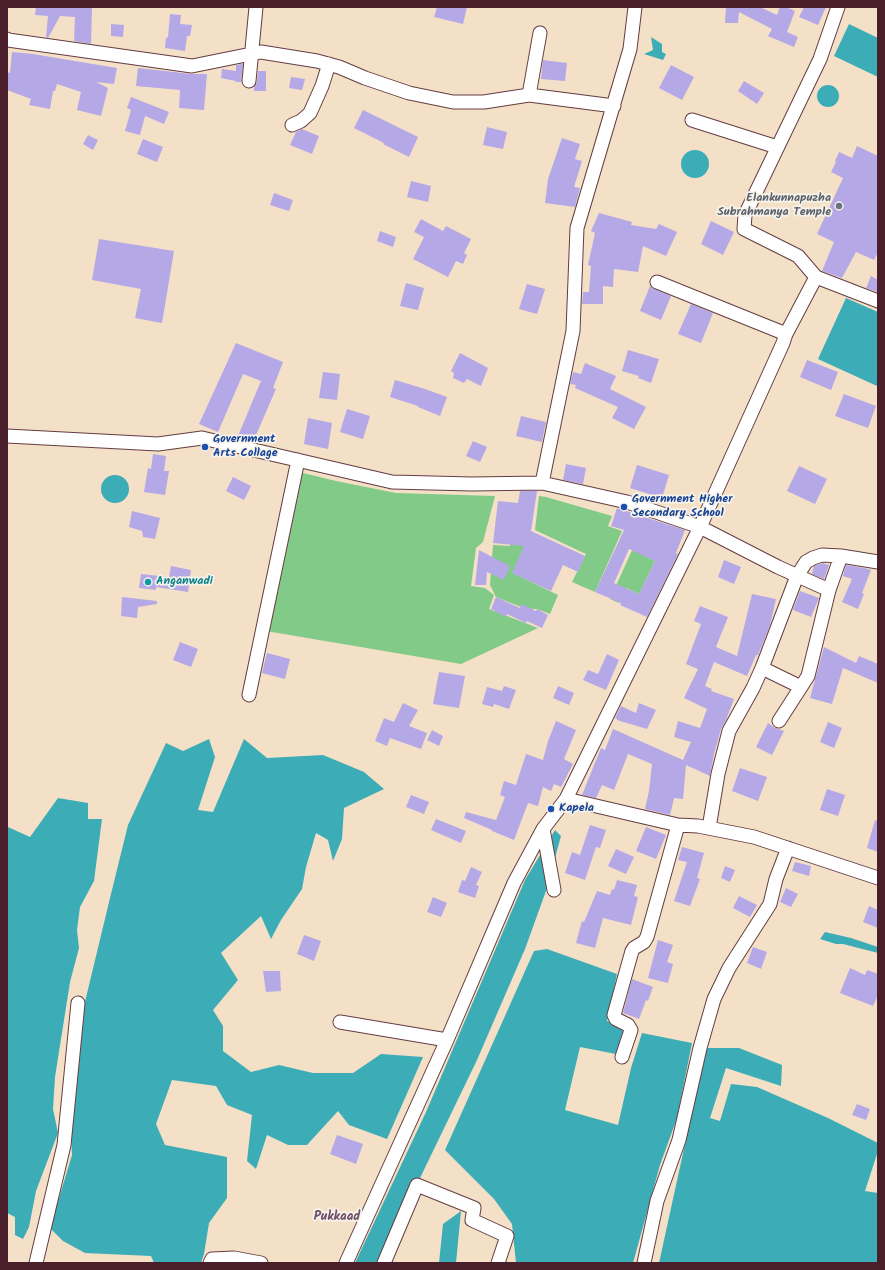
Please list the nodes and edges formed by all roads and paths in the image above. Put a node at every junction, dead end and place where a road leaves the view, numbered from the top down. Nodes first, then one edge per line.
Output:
1 (256, 7) edge
2 (635, 7) edge
3 (838, 7) edge
4 (540, 33) dead end
5 (7, 39) edge
6 (252, 53) junction
7 (329, 64) junction
8 (249, 81) dead end
9 (529, 95) junction
10 (614, 106) junction
11 (692, 120) dead end
12 (292, 125) dead end
13 (777, 147) junction
14 (816, 277) junction
15 (657, 282) dead end
16 (878, 301) edge
17 (786, 334) junction
18 (7, 436) edge
19 (298, 460) junction
20 (542, 483) junction
21 (700, 526) junction
22 (841, 556) junction
23 (878, 562) edge
24 (797, 576) junction
25 (829, 590) junction
26 (762, 668) junction
27 (801, 687) junction
28 (249, 695) dead end
29 (779, 722) dead end
30 (566, 799) junction
31 (678, 825) junction
32 (709, 828) junction
33 (543, 830) junction
34 (788, 848) junction
35 (878, 878) edge
36 (554, 890) dead end
37 (78, 1003) dead end
38 (340, 1022) dead end
39 (447, 1040) junction
40 (622, 1057) dead end
41 (36, 1263) edge
42 (210, 1263) edge
43 (261, 1263) edge
44 (346, 1263) edge
45 (384, 1263) edge
46 (498, 1263) edge
47 (644, 1263) edge

1 - 6 street
2 - 10 street
3 - 13 street
4 - 9 street
5 - 6 street
6 - 7 street
6 - 8 street
7 - 9 street
7 - 12 street
9 - 10 street
10 - 20 street
11 - 13 street
13 - 14 street
14 - 16 street
14 - 17 street
15 - 17 street
17 - 21 street
18 - 19 street
19 - 20 street
19 - 28 street
20 - 21 street
21 - 24 street
21 - 30 street
22 - 23 street
22 - 24 street
22 - 25 street
24 - 25 street
24 - 26 street
25 - 27 street
26 - 27 street
26 - 32 street
27 - 29 street
30 - 31 street
30 - 33 street
31 - 32 street
31 - 40 street
32 - 34 street
33 - 36 street
33 - 39 street
34 - 35 street
34 - 47 street
37 - 41 street
38 - 39 street
39 - 44 street
42 - 43 street
45 - 46 street

